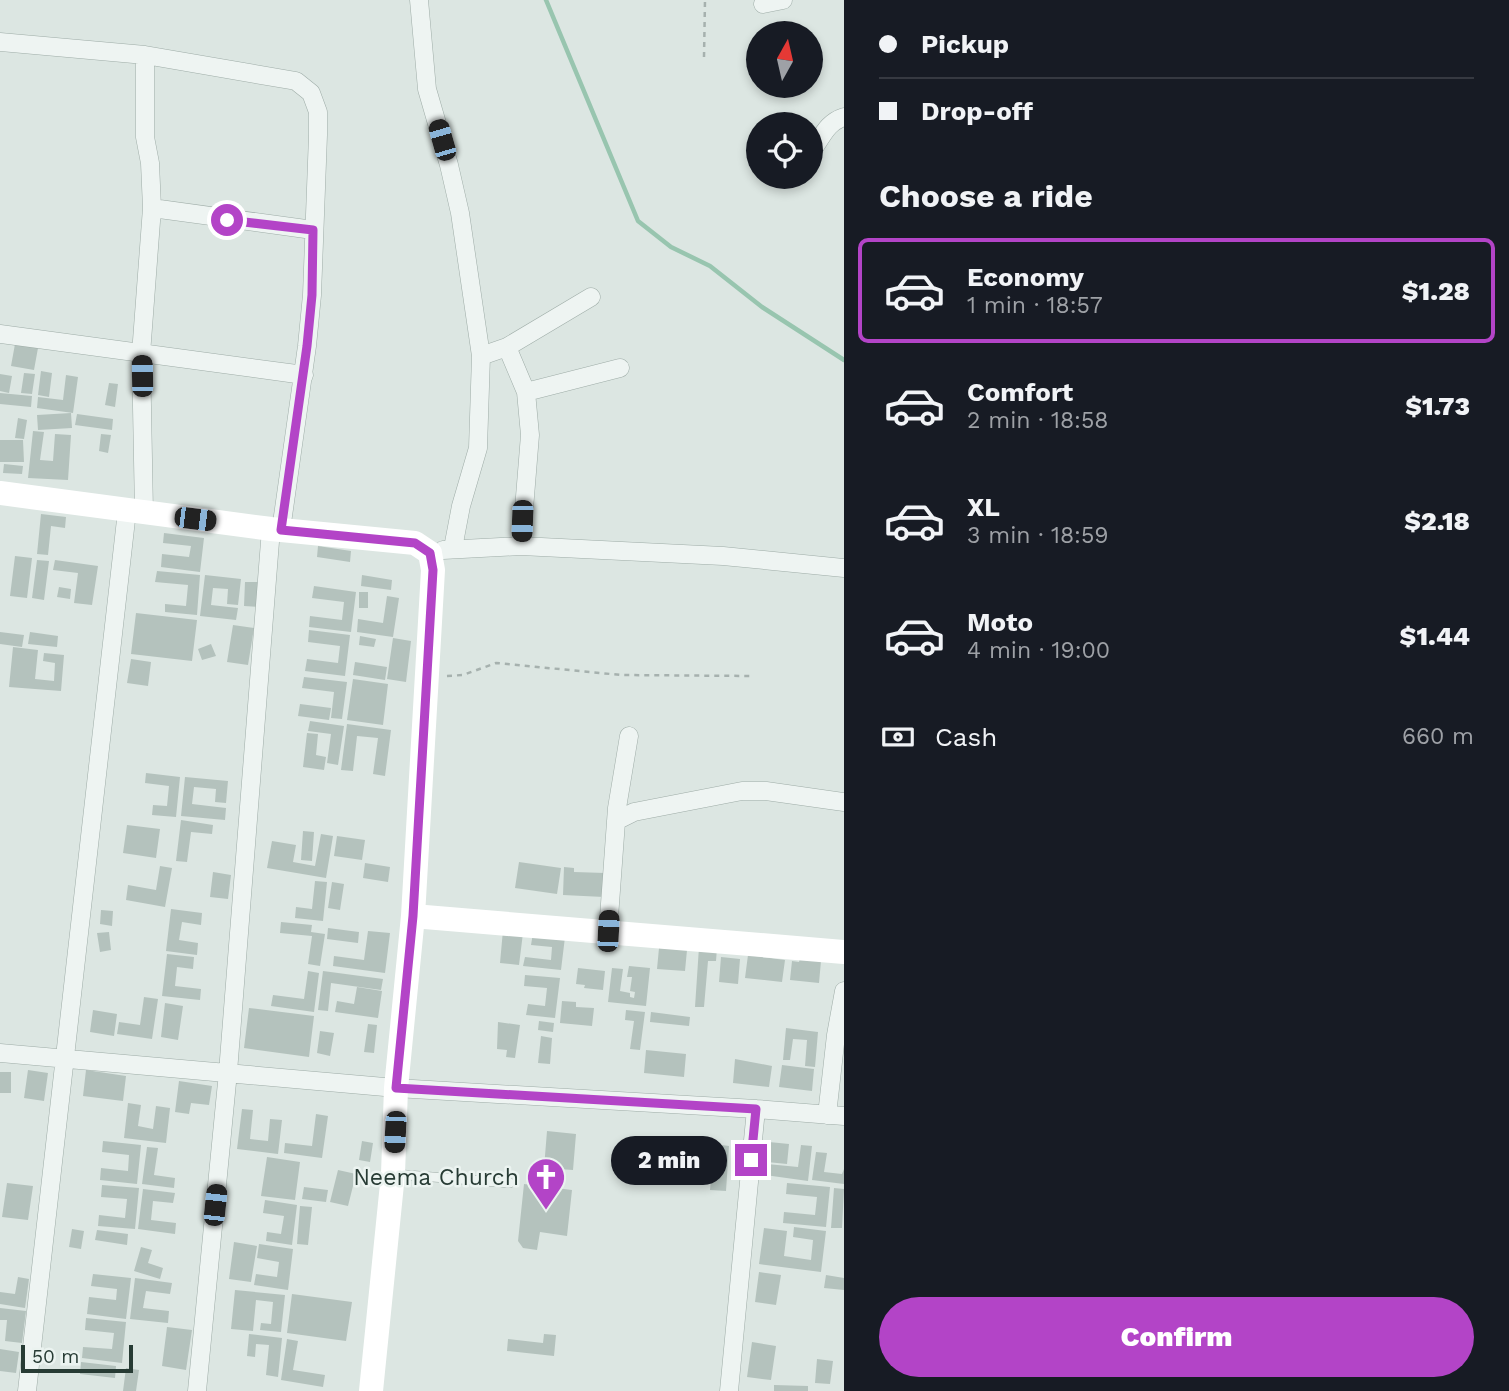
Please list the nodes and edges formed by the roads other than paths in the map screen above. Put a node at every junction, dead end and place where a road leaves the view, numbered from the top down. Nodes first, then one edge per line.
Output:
1 (419, 0) edge
2 (783, 0) edge
3 (764, 4) dead end
4 (0, 42) edge
5 (145, 55) junction
6 (844, 117) edge
7 (823, 131) edge
8 (152, 208) junction
9 (313, 230) junction
10 (592, 297) dead end
11 (0, 334) edge
12 (507, 346) junction
13 (141, 354) junction
14 (481, 356) junction
15 (620, 368) dead end
16 (304, 375) junction
17 (526, 392) junction
18 (0, 494) edge
19 (136, 511) junction
20 (276, 530) junction
21 (521, 546) junction
22 (441, 550) junction
23 (844, 568) edge
24 (629, 736) dead end
25 (844, 802) edge
26 (616, 821) junction
27 (413, 916) junction
28 (608, 931) junction
29 (844, 952) edge
30 (844, 991) edge
31 (0, 1052) edge
32 (64, 1060) junction
33 (228, 1072) junction
34 (396, 1088) junction
35 (756, 1109) junction
36 (835, 1116) edge
37 (393, 1174) junction
38 (510, 1183) dead end
39 (27, 1391) edge
40 (197, 1391) edge
41 (372, 1391) edge
42 (729, 1391) edge

1 - 14 street
2 - 3 street
4 - 5 street
5 - 8 street
5 - 9 street
6 - 7 street
8 - 9 street
8 - 13 street
9 - 16 street
10 - 12 street
11 - 13 street
12 - 14 street
12 - 17 street
13 - 16 street
13 - 19 street
14 - 22 street
15 - 17 street
16 - 20 street
17 - 21 street
18 - 19 street
19 - 20 street
19 - 32 street
20 - 22 street
20 - 33 street
21 - 22 street
21 - 23 street
22 - 27 street
24 - 26 street
25 - 26 street
26 - 28 street
27 - 28 street
27 - 34 street
28 - 29 street
30 - 36 street
31 - 32 street
32 - 33 street
32 - 39 street
33 - 34 street
33 - 40 street
34 - 35 street
34 - 37 street
35 - 36 street
35 - 42 street
37 - 38 lane
37 - 41 street

